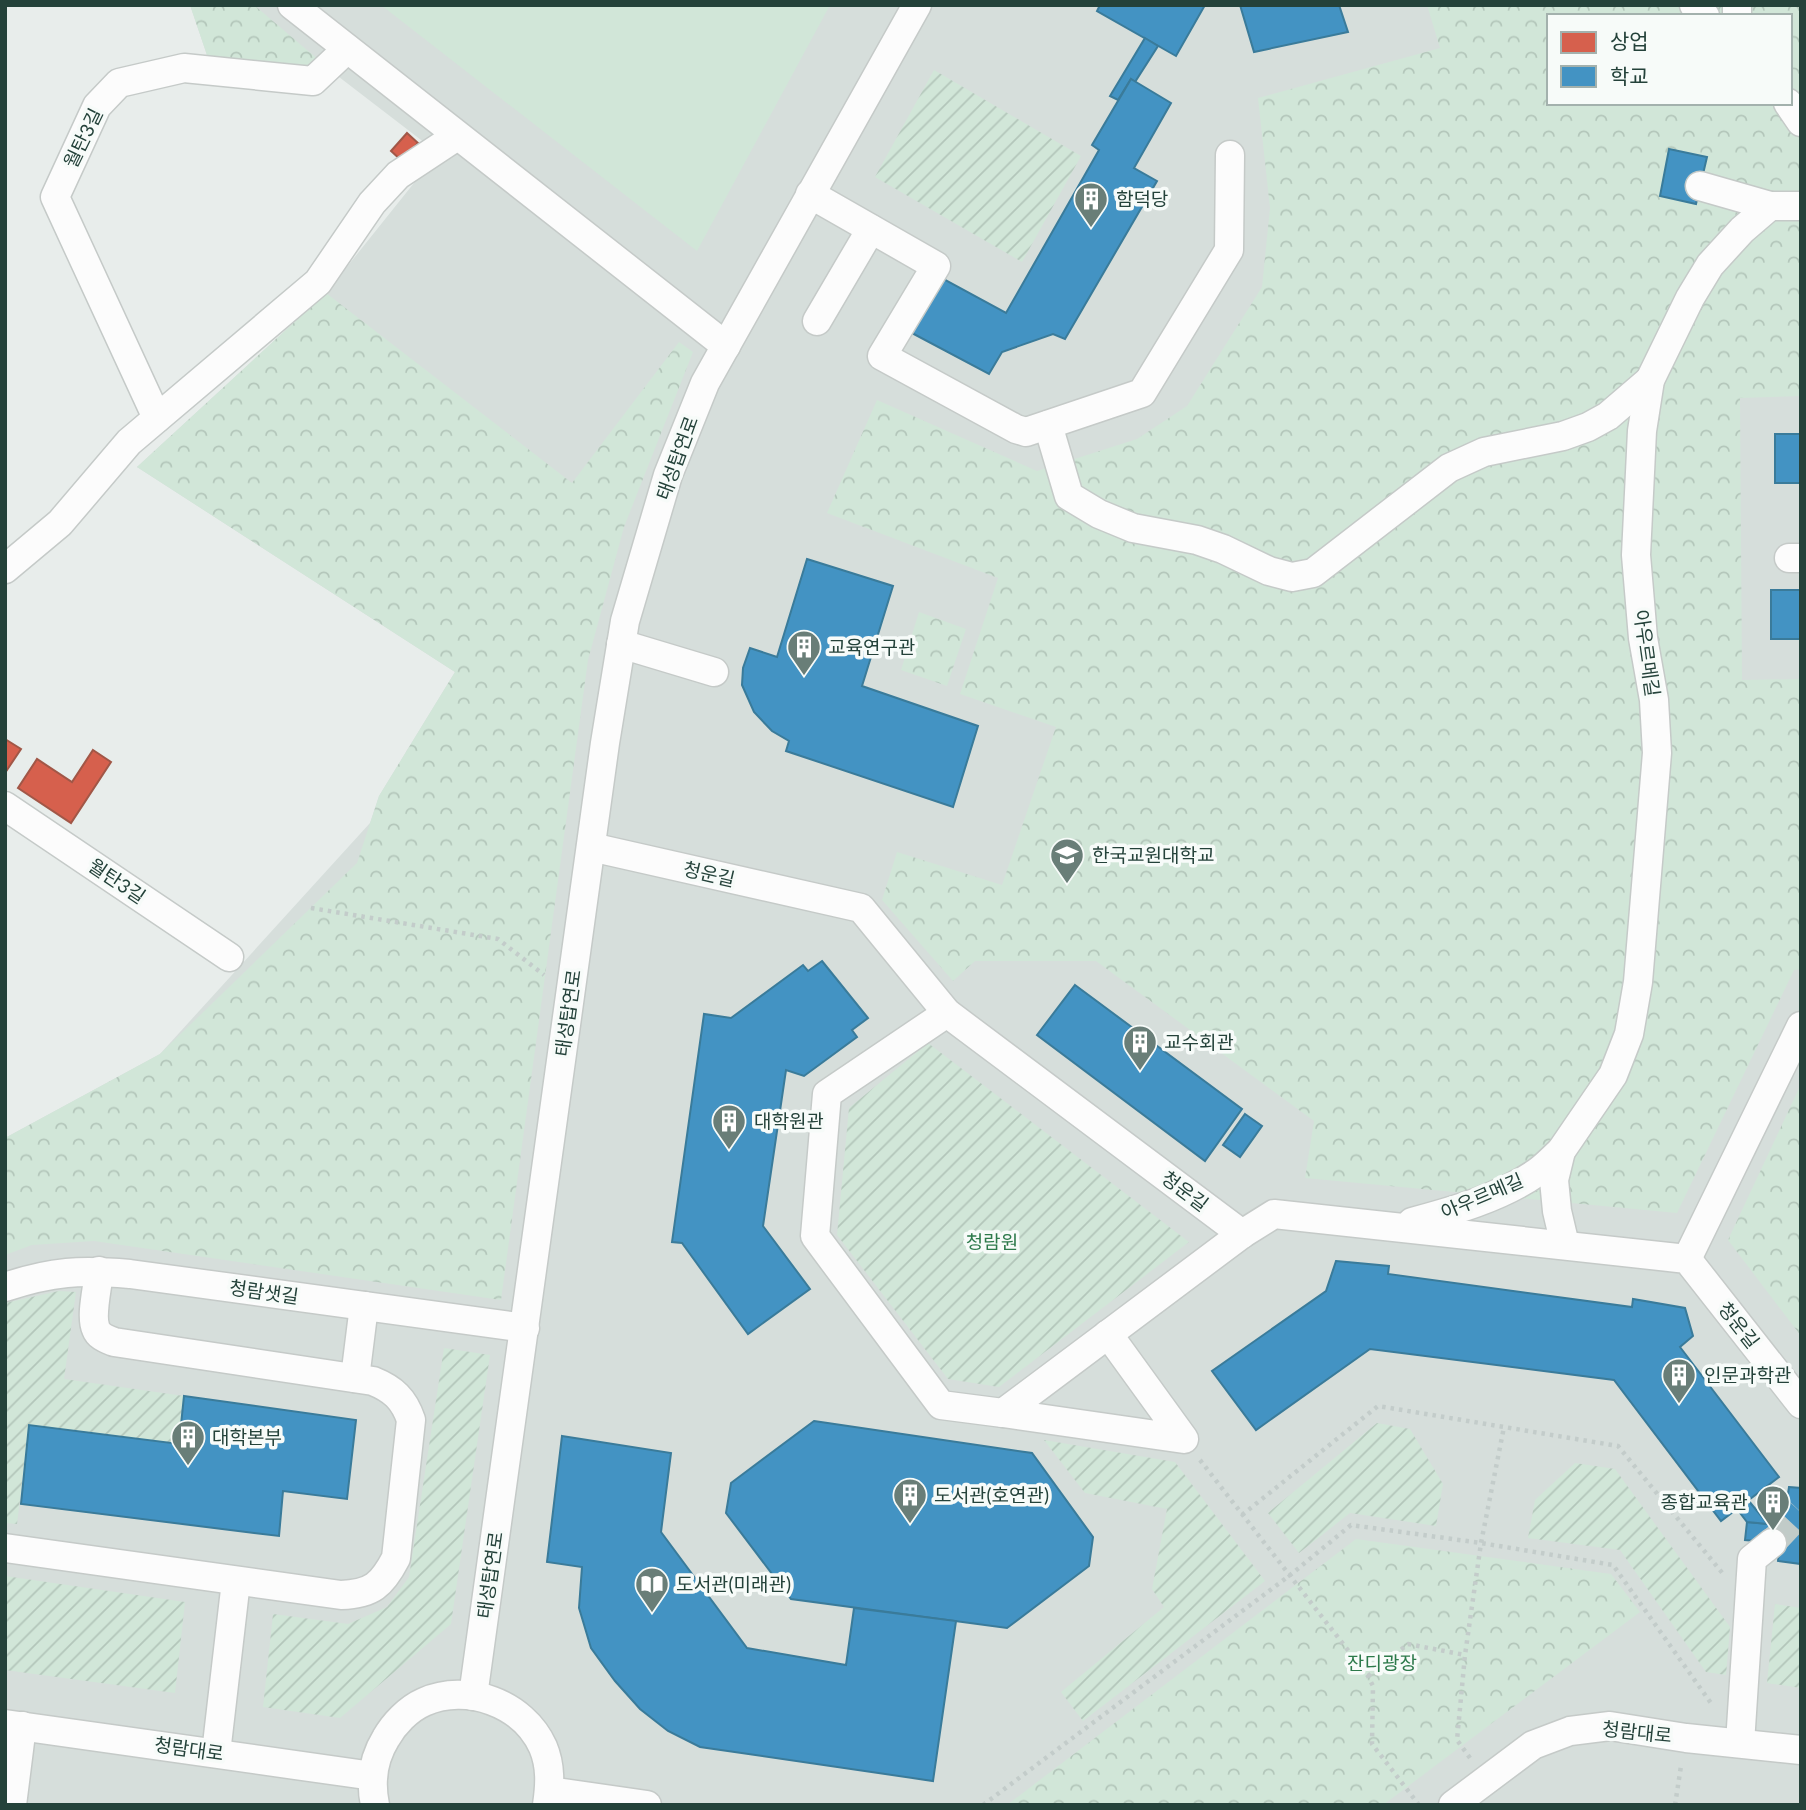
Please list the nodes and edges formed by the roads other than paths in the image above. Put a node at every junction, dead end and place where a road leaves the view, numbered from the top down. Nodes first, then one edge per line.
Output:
1 (292, 5) edge
2 (916, 5) edge
3 (347, 49) junction
4 (1789, 105) edge
5 (1801, 122) edge
6 (457, 136) junction
7 (1230, 155) dead end
8 (1700, 186) dead end
9 (810, 194) junction
10 (1770, 206) junction
11 (1801, 206) edge
12 (871, 229) junction
13 (817, 321) dead end
14 (726, 346) junction
15 (1650, 380) junction
16 (157, 418) junction
17 (1048, 425) junction
18 (5, 569) edge
19 (621, 644) junction
20 (714, 672) dead end
21 (5, 806) edge
22 (591, 847) junction
23 (229, 957) dead end
24 (947, 1013) junction
25 (1801, 1026) edge
26 (1561, 1150) junction
27 (1395, 1227) junction
28 (1242, 1234) junction
29 (1565, 1245) junction
30 (1687, 1259) junction
31 (99, 1271) junction
32 (5, 1287) edge
33 (364, 1306) junction
34 (525, 1328) junction
35 (1108, 1334) junction
36 (355, 1378) junction
37 (1801, 1404) edge
38 (1003, 1413) junction
39 (1772, 1542) tunnel mouth
40 (5, 1548) edge
41 (236, 1581) junction
42 (473, 1696) junction
43 (14, 1725) edge
44 (1740, 1743) junction
45 (1801, 1750) edge
46 (216, 1753) junction
47 (373, 1776) junction
48 (548, 1798) edge
49 (12, 1805) edge
50 (375, 1805) edge
51 (646, 1805) edge
52 (1453, 1805) edge

1 - 3 street
2 - 9 street, 태성탑연로
3 - 6 street
3 - 16 street, 월탄3길
4 - 5 street
6 - 14 street
6 - 16 street
7 - 17 street
8 - 10 street
9 - 12 street
9 - 14 street, 태성탑연로
10 - 11 street
10 - 15 street, 아우르메길
12 - 13 street
12 - 17 street
14 - 19 street, 태성탑연로
15 - 17 street
15 - 26 street, 아우르메길
16 - 18 street
19 - 20 street
19 - 22 street, 태성탑연로
21 - 23 street, 월탄3길
22 - 24 street, 청운길
22 - 34 street, 태성탑연로
24 - 28 street, 청운길
24 - 38 street
25 - 30 street
26 - 27 street, 아우르메길
26 - 29 street, 아우르메길
27 - 28 street
27 - 29 street
28 - 35 street
29 - 30 street
30 - 37 street, 청운길
31 - 32 street, 청람샛길
31 - 33 street, 청람샛길
31 - 36 street
33 - 34 street, 청람샛길
33 - 36 street
34 - 42 street, 태성탑연로
35 - 38 street
35 - 38 street
36 - 41 street
39 - 44 street
40 - 41 street
41 - 46 street
42 - 47 street
42 - 48 street
43 - 46 street, 청람대로
43 - 49 street
44 - 45 street, 청람대로
44 - 52 street, 청람대로
46 - 47 street, 청람대로
47 - 50 street
48 - 51 street

